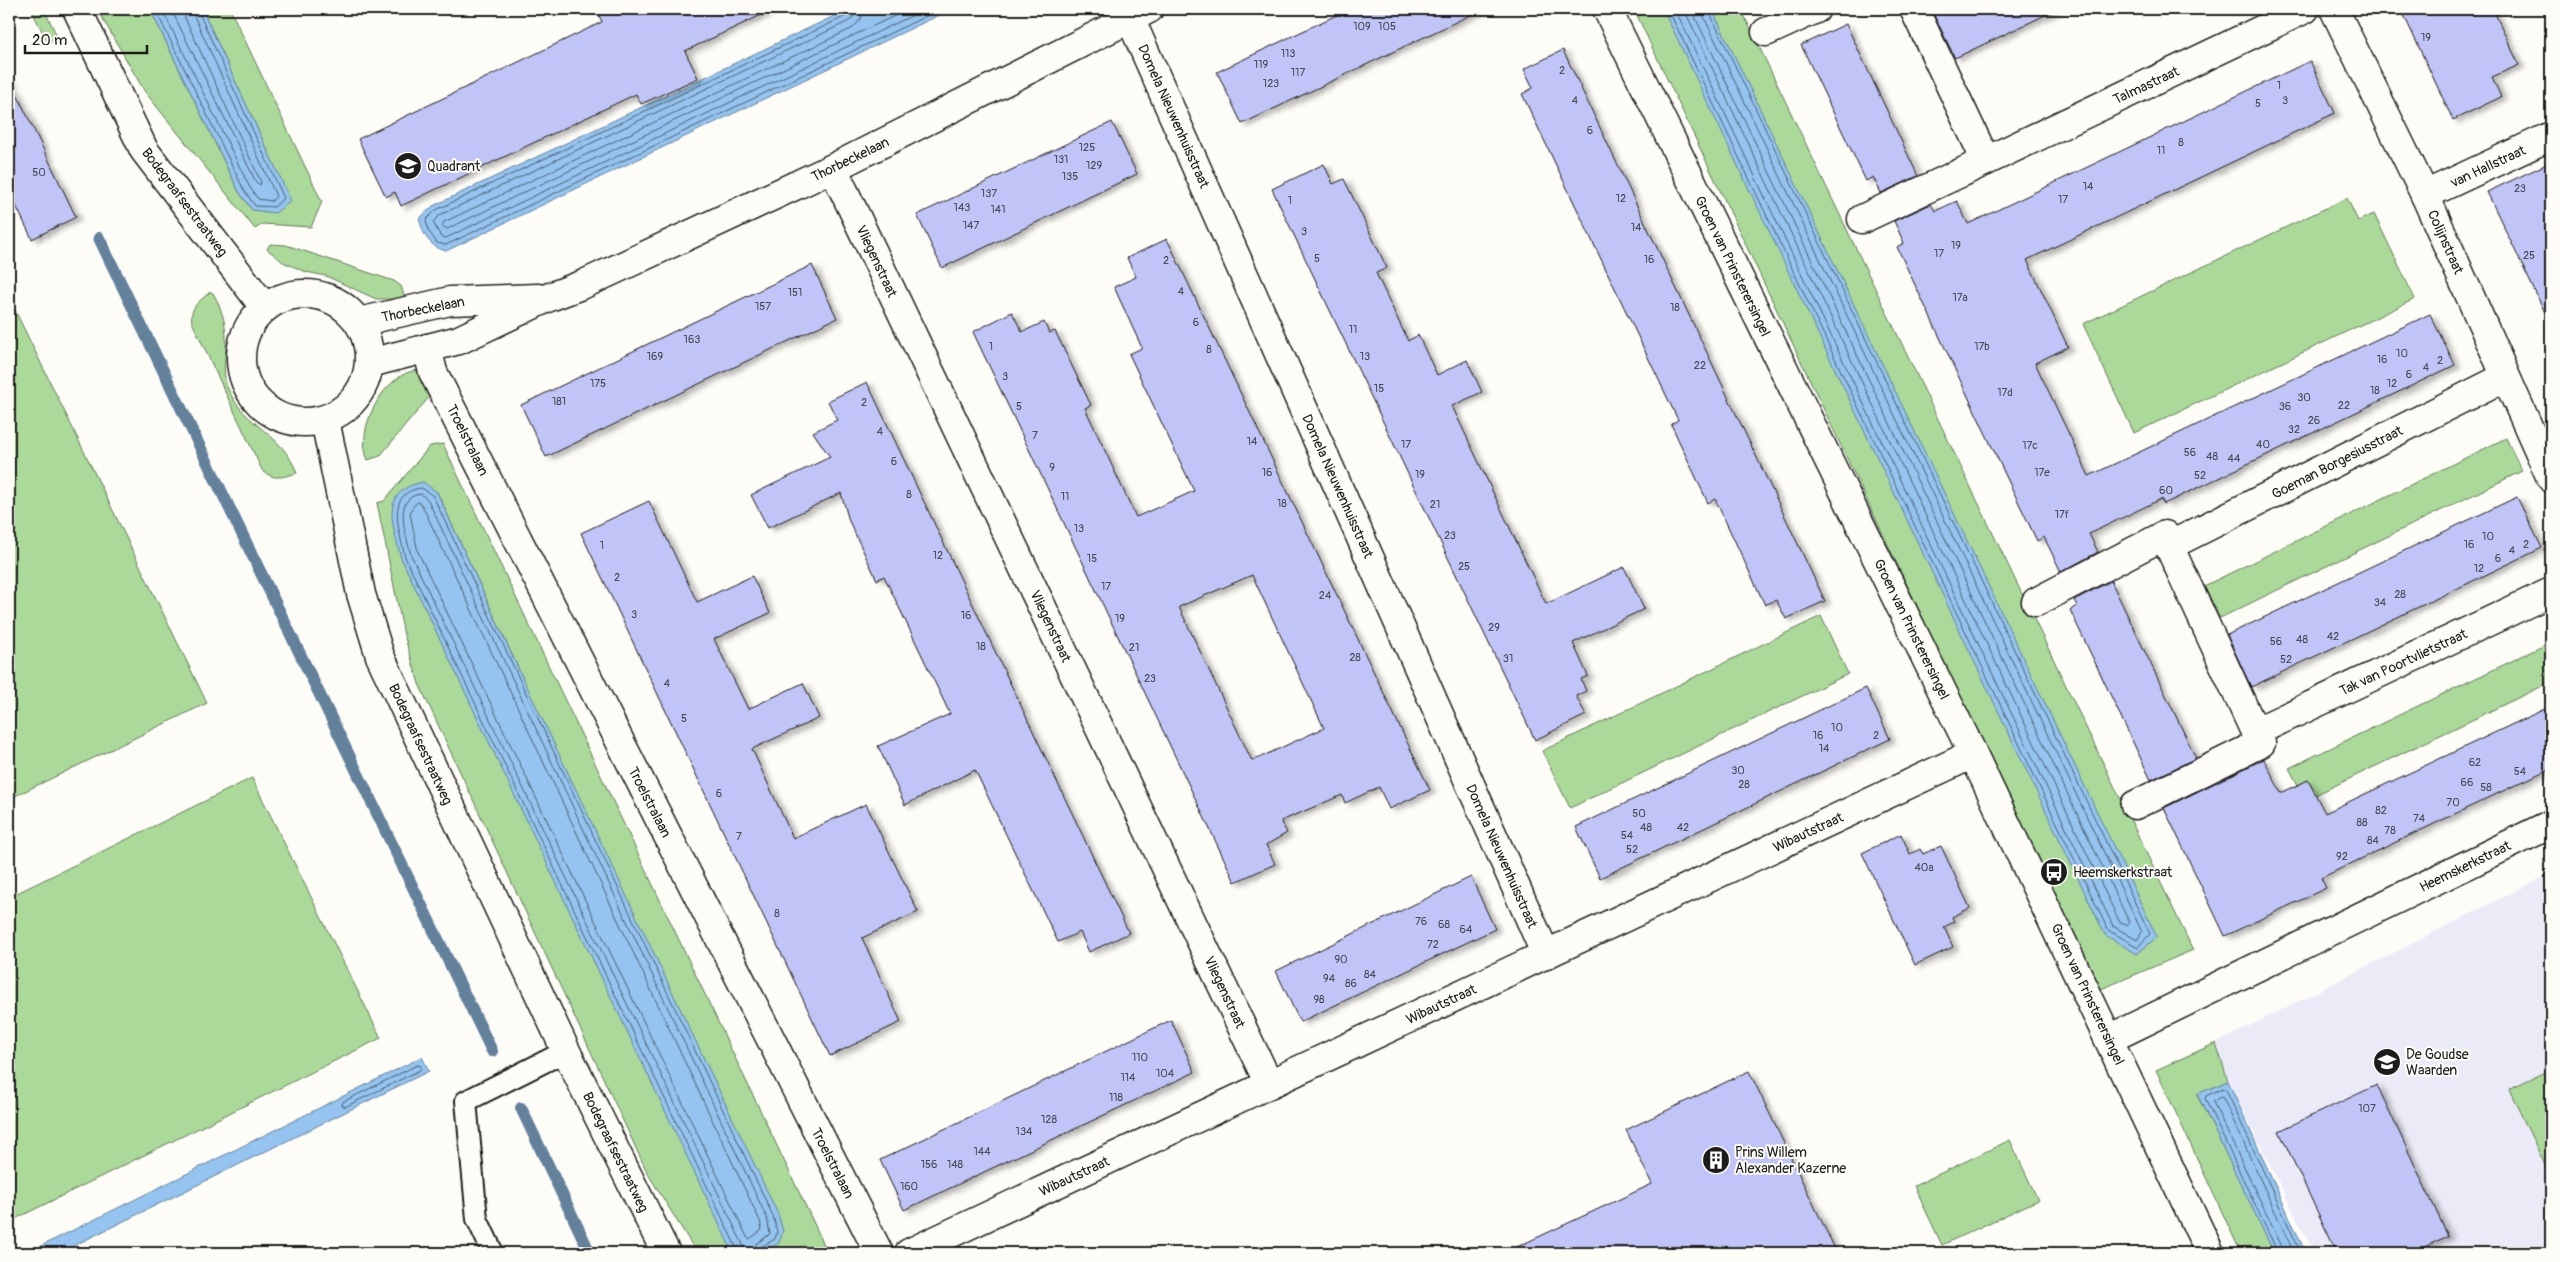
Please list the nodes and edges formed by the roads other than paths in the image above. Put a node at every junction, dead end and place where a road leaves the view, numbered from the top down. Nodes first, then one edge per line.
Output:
1 (77, 9) edge
2 (1607, 9) edge
3 (1816, 9) edge
4 (1914, 9) edge
5 (2305, 9) edge
6 (2334, 9) edge
7 (1140, 13) edge
8 (1766, 32) dead end
9 (2551, 136) edge
10 (1986, 160) junction
11 (833, 168) junction
12 (2425, 195) junction
13 (1862, 219) dead end
14 (547, 298) junction
15 (265, 308) junction
16 (359, 322) junction
17 (428, 348) junction
18 (370, 363) junction
19 (2506, 377) junction
20 (325, 420) junction
21 (2551, 478) edge
22 (2169, 546) junction
23 (2551, 592) edge
24 (2036, 602) dead end
25 (2255, 732) junction
26 (1973, 754) junction
27 (2134, 805) dead end
28 (2551, 824) edge
29 (1546, 955) junction
30 (2110, 1039) junction
31 (566, 1051) junction
32 (1269, 1084) junction
33 (493, 1253) edge
34 (666, 1253) edge
35 (879, 1253) edge
36 (909, 1253) edge
37 (2210, 1253) edge

1 - 15 street, Bodegraafsestraatweg
2 - 26 street, Groen van Prinsterersingel
3 - 8 street
4 - 10 street
5 - 10 street, Talmastraat
6 - 12 street, Colijnstraat
7 - 11 street, Thorbeckelaan
7 - 29 street, Domela Nieuwenhuisstraat
9 - 12 street, van Hallstraat
10 - 13 street, Talmastraat
11 - 14 street, Thorbeckelaan
11 - 32 street, Vliegenstraat
12 - 19 street, Colijnstraat
14 - 16 street, Thorbeckelaan
14 - 17 street, Thorbeckelaan
15 - 16 street
15 - 20 street
16 - 18 street
17 - 18 street, Thorbeckelaan
17 - 35 street, Troelstralaan
18 - 20 street
19 - 21 street, Colijnstraat
19 - 22 street, Goeman Borgesiusstraat
20 - 31 street, Bodegraafsestraatweg
22 - 24 street
22 - 25 street
23 - 25 street, Tak van Poortvlietstraat
25 - 27 street
26 - 29 street, Wibautstraat
26 - 30 street, Groen van Prinsterersingel
28 - 30 street, Heemskerkstraat
29 - 32 street, Wibautstraat
30 - 37 street, Groen van Prinsterersingel
31 - 33 lane
31 - 34 street, Bodegraafsestraatweg
32 - 36 street, Wibautstraat

